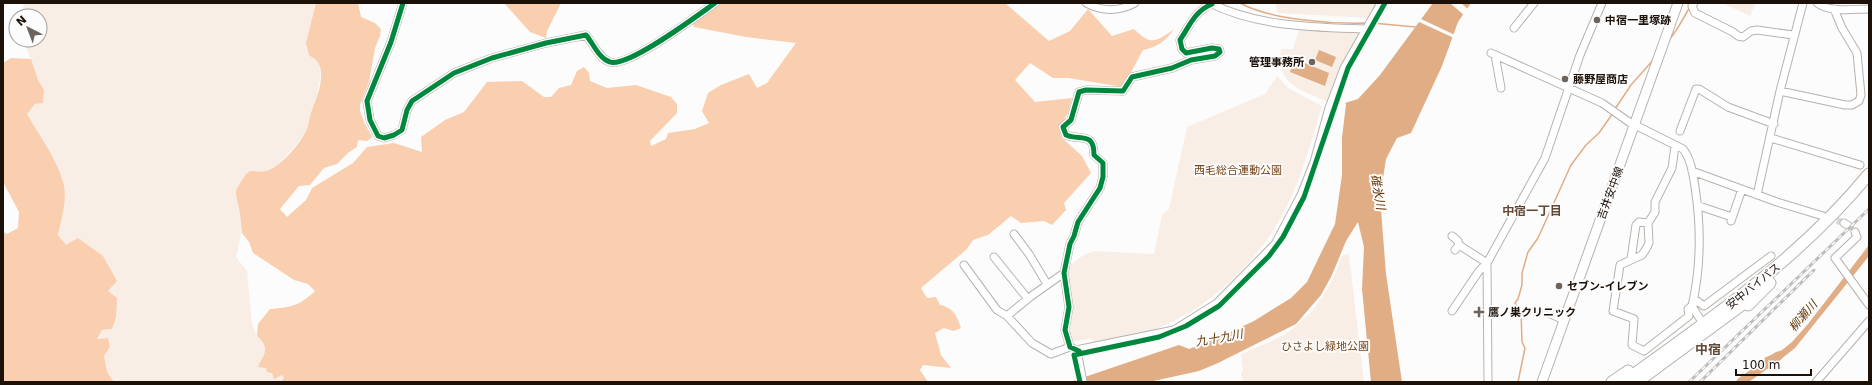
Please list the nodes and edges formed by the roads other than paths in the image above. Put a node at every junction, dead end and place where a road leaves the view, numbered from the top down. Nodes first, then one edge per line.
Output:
1 (403, 3) edge
2 (715, 3) edge
3 (1086, 3) edge
4 (1135, 3) edge
5 (1381, 3) edge
6 (1534, 3) edge
7 (1602, 3) edge
8 (1678, 3) edge
9 (1694, 3) edge
10 (1803, 3) edge
11 (1817, 3) edge
12 (1211, 4) edge
13 (1869, 8) edge
14 (1834, 9) junction
15 (1368, 25) junction
16 (1514, 28) dead end
17 (1793, 35) junction
18 (1501, 88) dead end
19 (1569, 89) junction
20 (1780, 91) junction
21 (1634, 124) junction
22 (1774, 124) junction
23 (1680, 131) dead end
24 (1771, 138) junction
25 (1675, 146) junction
26 (1860, 165) dead end
27 (1692, 171) junction
28 (1869, 174) edge
29 (1869, 186) edge
30 (1742, 190) junction
31 (1757, 195) junction
32 (1698, 206) junction
33 (1823, 216) tunnel mouth
34 (1648, 223) junction
35 (1855, 232) dead end
36 (1014, 234) dead end
37 (1452, 236) dead end
38 (1771, 256) dead end
39 (994, 257) dead end
40 (1787, 258) junction
41 (1631, 259) junction
42 (1487, 263) junction
43 (964, 265) dead end
44 (1064, 273) junction
45 (1047, 284) junction
46 (1028, 299) junction
47 (1869, 304) edge
48 (1692, 306) junction
49 (1452, 311) dead end
50 (1546, 312) dead end
51 (1007, 316) junction
52 (1700, 318) junction
53 (1564, 320) junction
54 (1869, 321) edge
55 (1070, 347) junction
56 (1078, 353) junction
57 (1641, 379) edge
58 (1083, 382) edge
59 (1488, 382) edge
60 (1542, 382) edge
61 (1612, 382) edge
62 (1623, 382) edge
63 (1816, 382) edge

1 - 2 street
3 - 4 street
5 - 15 street
6 - 16 street
7 - 19 street
8 - 21 main road, 吉井安中線
9 - 17 street
10 - 17 street
11 - 14 street
12 - 15 street
12 - 44 street
13 - 14 street
14 - 20 street
15 - 56 street
17 - 20 street
18 - 19 street
19 - 21 street
19 - 42 street
20 - 22 street
21 - 25 street
21 - 53 main road, 吉井安中線
22 - 23 street
22 - 24 street
24 - 26 street
24 - 31 street
25 - 27 street
25 - 34 street
27 - 30 street
27 - 32 street
28 - 40 highway, 安中バイパス
29 - 57 highway, 安中バイパス
30 - 31 street
30 - 32 street
31 - 33 street
32 - 48 street
34 - 41 street
34 - 41 street
35 - 47 street
36 - 45 street
37 - 42 street
38 - 48 street
39 - 46 street
40 - 52 highway
40 - 57 highway, 安中バイパス
41 - 48 street
42 - 49 street
42 - 59 street
43 - 51 street
44 - 45 street
44 - 55 street
45 - 46 street
46 - 51 street
48 - 52 street
50 - 53 street
51 - 55 street
52 - 61 highway
53 - 60 main road, 吉井安中線
54 - 63 street
55 - 56 street
56 - 58 street
57 - 62 highway, 安中バイパス

